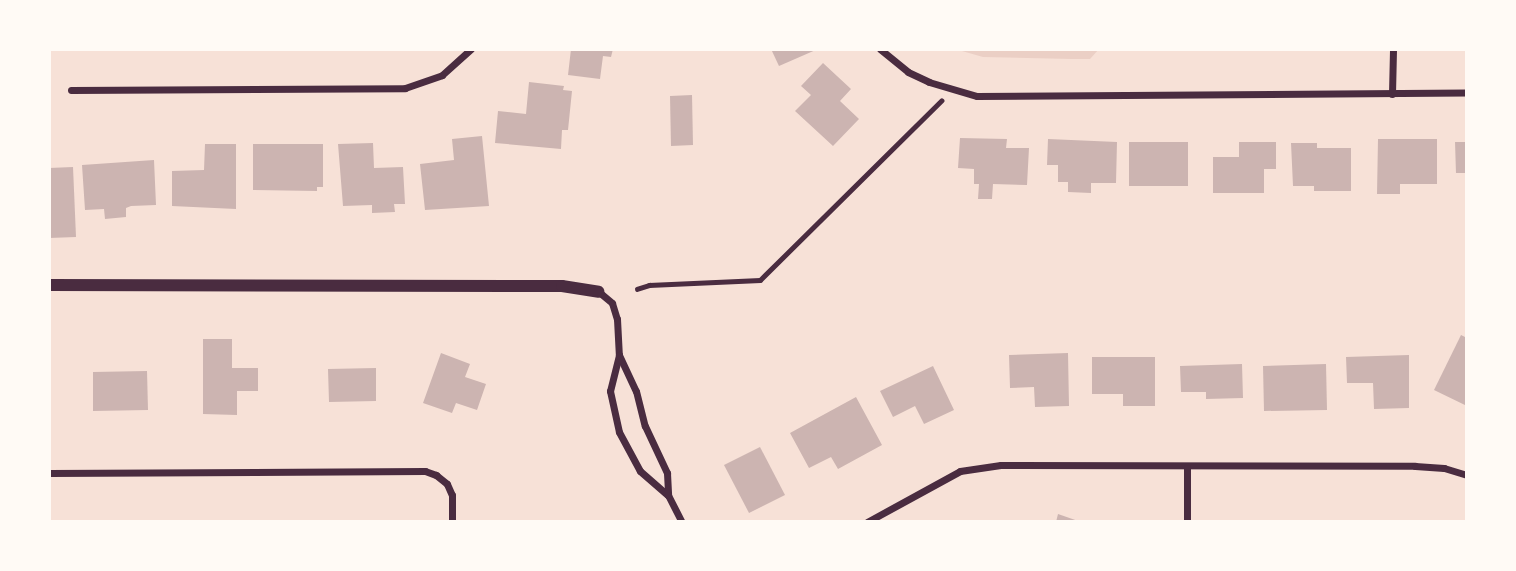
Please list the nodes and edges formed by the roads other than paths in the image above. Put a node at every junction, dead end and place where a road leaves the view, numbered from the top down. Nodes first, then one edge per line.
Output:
1 (471, 49) edge
2 (880, 49) edge
3 (1392, 49) edge
4 (71, 90) dead end
5 (1467, 93) edge
6 (1392, 94) junction
7 (49, 285) edge
8 (599, 292) joint
9 (619, 355) junction
10 (1187, 468) junction
11 (49, 473) edge
12 (1467, 475) edge
13 (668, 495) junction
14 (452, 522) edge
15 (682, 522) edge
16 (867, 522) edge
17 (1187, 522) edge

1 - 4 street
2 - 6 street
3 - 6 street
5 - 6 street
7 - 8 street
8 - 9 street
9 - 13 street
9 - 13 street
10 - 12 street
10 - 16 street
10 - 17 street
11 - 14 street
13 - 15 street

